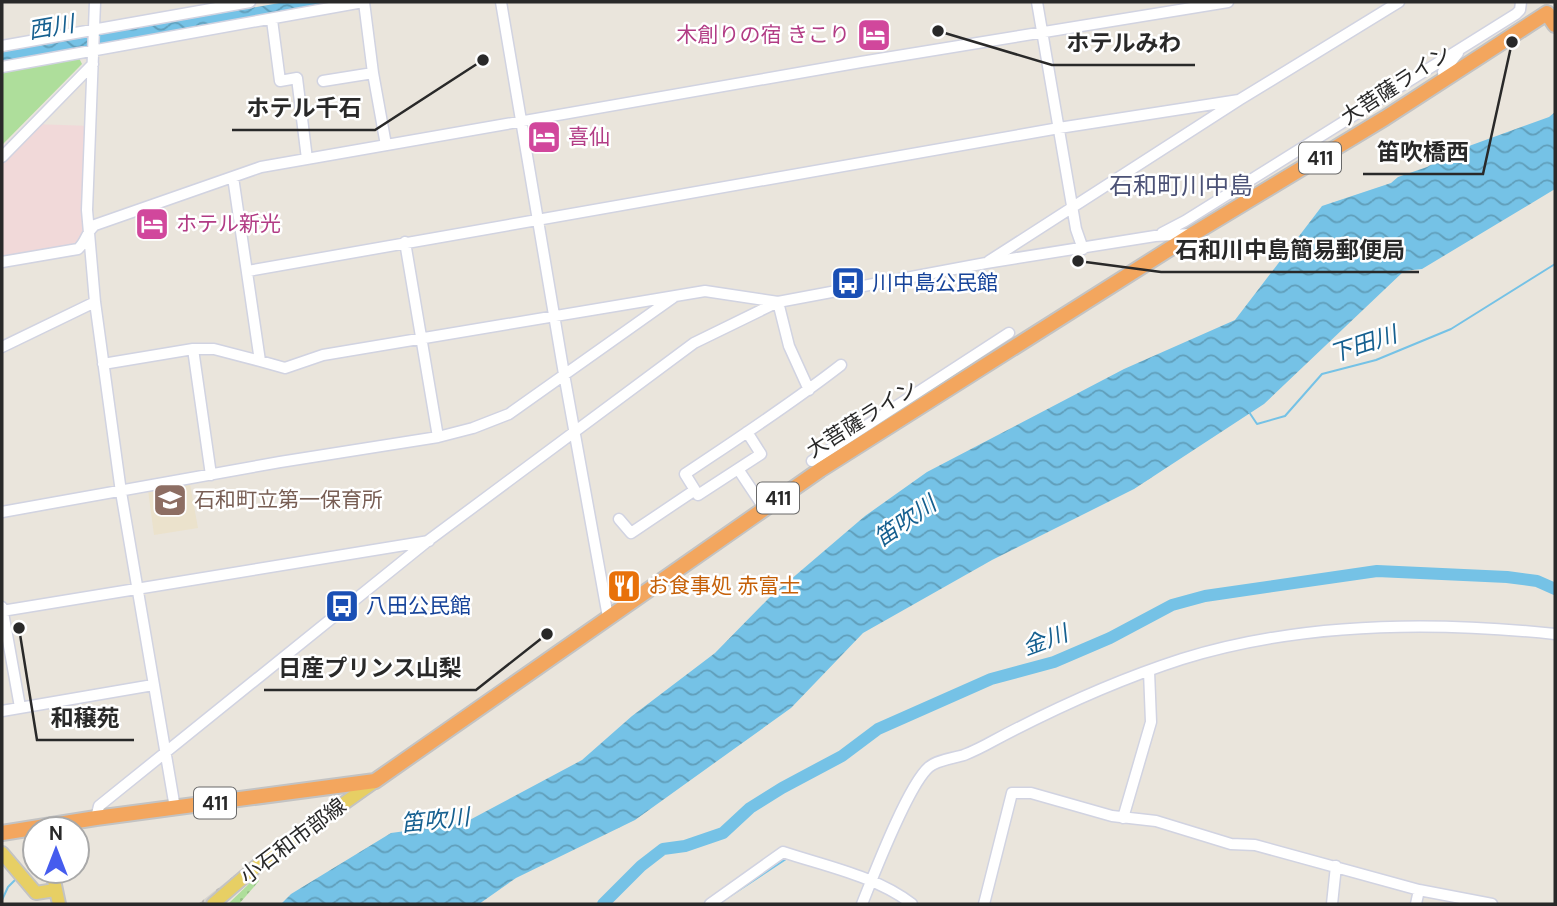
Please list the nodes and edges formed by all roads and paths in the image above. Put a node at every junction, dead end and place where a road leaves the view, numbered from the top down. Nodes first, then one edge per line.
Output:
1 (95, 2) edge
2 (250, 2) edge
3 (364, 2) edge
4 (501, 2) edge
5 (1037, 2) edge
6 (1228, 2) edge
7 (1399, 2) edge
8 (1521, 2) edge
9 (1550, 14) edge
10 (272, 20) junction
11 (95, 32) junction
12 (1043, 33) junction
13 (2, 46) edge
14 (94, 49) junction
15 (1461, 50) junction
16 (93, 65) junction
17 (2, 67) edge
18 (373, 73) junction
19 (1444, 79) junction
20 (323, 81) dead end
21 (1239, 100) junction
22 (521, 121) junction
23 (1059, 128) junction
24 (386, 145) junction
25 (2, 157) edge
26 (307, 159) junction
27 (233, 177) junction
28 (1072, 206) junction
29 (538, 220) junction
30 (88, 231) junction
31 (1193, 234) junction
32 (1155, 236) junction
33 (405, 242) junction
34 (1083, 249) junction
35 (2, 262) edge
36 (986, 263) junction
37 (248, 271) junction
38 (674, 297) junction
39 (95, 302) junction
40 (778, 302) junction
41 (554, 315) junction
42 (1009, 333) dead end
43 (421, 339) junction
44 (2, 347) edge
45 (192, 349) junction
46 (260, 360) junction
47 (103, 364) junction
48 (841, 365) dead end
49 (564, 374) junction
50 (809, 390) junction
51 (872, 429) junction
52 (747, 432) junction
53 (574, 433) junction
54 (438, 437) junction
55 (813, 461) dead end
56 (738, 469) junction
57 (211, 475) junction
58 (695, 490) junction
59 (121, 492) junction
60 (764, 508) junction
61 (2, 512) edge
62 (619, 519) dead end
63 (429, 541) junction
64 (137, 589) junction
65 (2, 610) edge
66 (608, 617) junction
67 (1555, 634) edge
68 (1149, 671) junction
69 (153, 685) junction
70 (20, 707) junction
71 (2, 711) edge
72 (166, 754) junction
73 (375, 781) junction
74 (333, 786) junction
75 (339, 806) junction
76 (175, 808) junction
77 (96, 818) junction
78 (1123, 818) junction
79 (91, 819) edge
80 (21, 831) edge
81 (2, 834) edge
82 (2, 853) edge
83 (1336, 866) junction
84 (871, 884) junction
85 (54, 885) edge
86 (55, 890) junction
87 (1419, 890) junction
88 (34, 899) edge
89 (59, 904) edge
90 (213, 904) edge
91 (710, 904) edge
92 (862, 904) edge
93 (912, 904) edge
94 (984, 904) edge
95 (1332, 904) edge
96 (1416, 904) edge
97 (1492, 904) edge

1 - 11 street
2 - 11 street
3 - 10 street
3 - 18 street
4 - 22 street
5 - 12 street
6 - 12 street
7 - 21 street
8 - 15 street
9 - 19 highway, 大菩薩ライン / 411
10 - 14 street
10 - 26 street
11 - 13 street
11 - 14 street
12 - 22 street
12 - 23 street
14 - 16 street
14 - 17 street
15 - 19 street
15 - 32 street
16 - 25 street
16 - 30 street
18 - 20 street
18 - 24 street
19 - 31 highway, 大菩薩ライン / 411
21 - 23 street
21 - 28 street
22 - 24 street
22 - 29 street
23 - 28 street
23 - 29 street
24 - 26 street
26 - 27 street
27 - 30 street
27 - 37 street
28 - 34 street
28 - 36 street
29 - 33 street
29 - 41 street
30 - 35 street
30 - 39 street
31 - 32 street
31 - 51 highway, 大菩薩ライン / 411
32 - 34 street
33 - 37 street
33 - 43 street
34 - 36 street
36 - 40 street
37 - 46 street
38 - 40 street
38 - 41 street
38 - 49 street
39 - 44 street
39 - 47 street
40 - 50 street
40 - 53 street
41 - 43 street
41 - 49 street
42 - 51 street
43 - 46 street
43 - 54 street
45 - 46 street
45 - 47 street
45 - 57 street
47 - 59 street
48 - 50 street
49 - 53 street
49 - 54 street
50 - 52 street
51 - 55 street
51 - 60 highway, 大菩薩ライン / 411
52 - 56 street
52 - 58 street
53 - 63 street
53 - 66 street
54 - 57 street
56 - 58 street
56 - 60 street
57 - 59 street
58 - 62 street
59 - 61 street
59 - 64 street
60 - 66 highway, 大菩薩ライン / 411
63 - 64 street
63 - 72 street
64 - 65 street
64 - 69 street
65 - 70 street
66 - 73 highway, 大菩薩ライン / 411
67 - 68 street
68 - 78 street
68 - 84 street
69 - 70 street
69 - 72 street
70 - 71 street
72 - 76 street
72 - 77 street
73 - 74 highway, 大菩薩ライン / 411
73 - 75 main road, 小石和市部線
74 - 75 main road
74 - 76 highway, 大菩薩ライン / 411
75 - 90 main road, 小石和市部線
76 - 77 highway, 大菩薩ライン / 411
77 - 79 highway, 大菩薩ライン / 411
78 - 83 street
78 - 94 street
80 - 81 highway, 411
82 - 88 main road
83 - 87 street
83 - 95 street
84 - 91 street
84 - 92 street
84 - 93 street
85 - 86 main road
86 - 88 main road
86 - 89 main road
87 - 96 street
87 - 97 street

